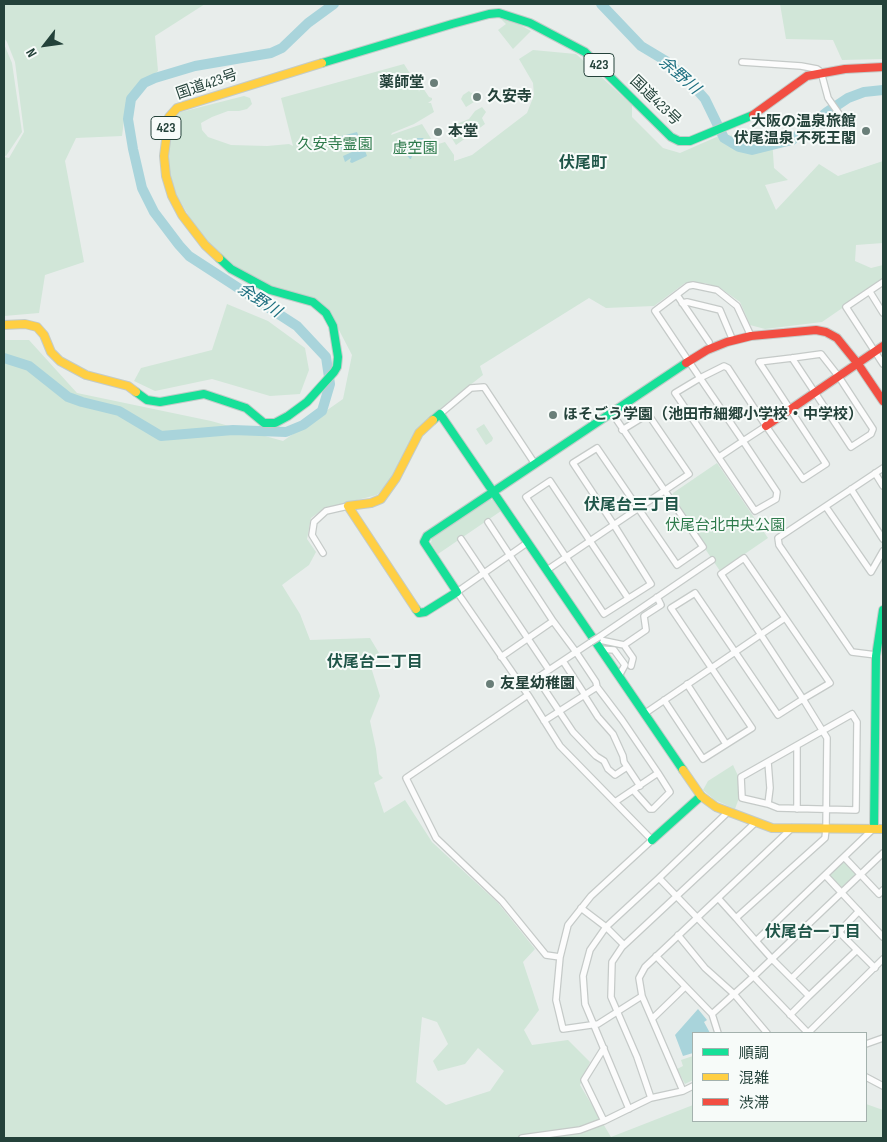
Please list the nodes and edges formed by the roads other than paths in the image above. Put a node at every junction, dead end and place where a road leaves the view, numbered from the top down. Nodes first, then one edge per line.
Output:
1 (742, 62) dead end
2 (883, 66) edge
3 (822, 72) junction
4 (842, 118) dead end
5 (883, 282) edge
6 (870, 292) junction
7 (677, 294) junction
8 (682, 303) junction
9 (883, 313) edge
10 (4, 326) edge
11 (731, 336) dead end
12 (751, 336) junction
13 (709, 342) dead end
14 (883, 346) edge
15 (875, 352) junction
16 (792, 358) junction
17 (688, 361) junction
18 (858, 364) junction
19 (883, 364) edge
20 (839, 376) junction
21 (700, 378) junction
22 (815, 393) junction
23 (883, 401) edge
24 (790, 410) junction
25 (612, 413) junction
26 (440, 414) junction
27 (766, 426) junction
28 (622, 430) junction
29 (743, 441) junction
30 (719, 457) junction
31 (535, 464) junction
32 (883, 468) edge
33 (875, 473) junction
34 (883, 486) edge
35 (851, 489) junction
36 (494, 491) junction
37 (664, 491) junction
38 (348, 506) junction
39 (826, 506) junction
40 (638, 509) junction
41 (488, 522) dead end
42 (614, 524) junction
43 (462, 539) dead end
44 (883, 539) edge
45 (590, 541) junction
46 (524, 544) dead end
47 (883, 551) edge
48 (324, 553) dead end
49 (510, 556) junction
50 (566, 557) junction
51 (712, 560) dead end
52 (547, 570) junction
53 (484, 573) junction
54 (457, 592) junction
55 (657, 597) junction
56 (628, 598) junction
57 (883, 610) edge
58 (785, 618) junction
59 (553, 621) junction
60 (761, 634) junction
61 (528, 638) junction
62 (599, 638) junction
63 (624, 645) junction
64 (600, 649) junction
65 (576, 652) junction
66 (735, 652) junction
67 (876, 654) junction
68 (501, 656) junction
69 (563, 661) junction
70 (631, 666) dead end
71 (712, 669) junction
72 (550, 670) junction
73 (619, 676) junction
74 (537, 678) junction
75 (687, 684) junction
76 (525, 686) dead end
77 (597, 687) junction
78 (584, 695) junction
79 (528, 696) junction
80 (803, 699) junction
81 (664, 700) junction
82 (560, 711) junction
83 (644, 714) junction
84 (544, 721) junction
85 (822, 731) junction
86 (726, 744) junction
87 (797, 746) junction
88 (768, 762) junction
89 (627, 767) junction
90 (658, 774) junction
91 (640, 786) junction
92 (633, 790) junction
93 (701, 796) junction
94 (615, 802) junction
95 (768, 804) junction
96 (797, 809) junction
97 (826, 809) junction
98 (728, 812) junction
99 (756, 822) junction
100 (792, 828) junction
101 (874, 828) junction
102 (826, 829) junction
103 (883, 829) edge
104 (652, 840) junction
105 (883, 853) edge
106 (844, 857) junction
107 (862, 874) junction
108 (824, 875) junction
109 (659, 878) junction
110 (841, 893) junction
111 (882, 894) edge
112 (677, 897) junction
113 (718, 898) junction
114 (581, 908) junction
115 (859, 911) junction
116 (697, 918) junction
117 (736, 918) junction
118 (883, 924) edge
119 (606, 927) junction
120 (877, 930) junction
121 (839, 932) junction
122 (678, 935) junction
123 (883, 937) edge
124 (756, 940) junction
125 (624, 945) junction
126 (857, 950) junction
127 (656, 956) junction
128 (560, 957) junction
129 (772, 959) junction
130 (883, 959) edge
131 (875, 968) junction
132 (754, 976) junction
133 (792, 978) junction
134 (685, 987) junction
135 (734, 994) junction
136 (642, 996) junction
137 (809, 996) junction
138 (617, 1012) junction
139 (712, 1014) junction
140 (790, 1015) junction
141 (652, 1019) junction
142 (594, 1024) junction
143 (718, 1032) edge
144 (766, 1032) edge
145 (807, 1032) edge
146 (809, 1032) edge
147 (883, 1038) edge
148 (867, 1044) edge
149 (604, 1048) junction
150 (867, 1078) edge
151 (692, 1086) edge
152 (883, 1086) edge
153 (683, 1091) junction
154 (651, 1098) junction
155 (629, 1109) junction
156 (604, 1121) junction
157 (522, 1138) edge

1 - 3 street
2 - 3 main road, 国道423号 / 423
3 - 4 street
3 - 10 main road, 国道423号 / 423
5 - 6 street
6 - 9 street
6 - 15 street
7 - 8 street
7 - 12 street
7 - 17 street
8 - 11 street
8 - 13 street
12 - 17 main road
12 - 18 main road
14 - 15 main road
15 - 18 main road
15 - 19 street
16 - 20 street
16 - 22 street
16 - 24 street
17 - 21 street
17 - 25 main road
18 - 20 main road
18 - 23 main road
20 - 22 main road
20 - 22 street
21 - 27 street
21 - 29 street
21 - 30 street
22 - 24 main road
24 - 27 main road
24 - 27 street
25 - 28 street
25 - 31 main road
26 - 31 street
26 - 36 main road
26 - 38 main road
27 - 29 street
28 - 37 street
28 - 37 street
29 - 30 street
29 - 30 street
31 - 36 main road
32 - 33 street
33 - 34 street
33 - 35 street
35 - 39 street
35 - 44 street
36 - 52 main road
36 - 54 main road
37 - 40 street
37 - 40 street
38 - 48 street
38 - 54 main road
39 - 47 street
39 - 67 street
40 - 42 street
40 - 42 street
41 - 49 street
42 - 45 street
42 - 56 street
43 - 53 street
45 - 50 street
45 - 50 street
45 - 56 street
46 - 49 street
49 - 53 street
49 - 59 street
50 - 52 street
50 - 56 street
51 - 55 street
52 - 64 main road
53 - 54 street
53 - 61 street
54 - 68 street
55 - 62 street
55 - 63 street
57 - 67 main road
58 - 60 street
58 - 60 street
58 - 80 street
59 - 61 street
59 - 65 street
60 - 66 street
60 - 80 street
61 - 68 street
61 - 72 street
62 - 63 street
62 - 65 street, bridge
63 - 70 street
64 - 73 main road
64 - 73 street
65 - 69 street
65 - 77 street
66 - 71 street
66 - 71 street
66 - 80 street
67 - 101 main road
68 - 79 street
69 - 72 street
69 - 78 street
71 - 75 street
71 - 86 street
72 - 74 street
73 - 83 main road
74 - 76 street
74 - 82 street
75 - 81 street
75 - 86 street
77 - 78 street
77 - 90 street
78 - 82 street
78 - 89 street
79 - 84 street
79 - 128 street
80 - 85 street
81 - 83 street
81 - 86 street
82 - 84 street
82 - 89 street
83 - 93 main road
84 - 94 street
85 - 87 street
85 - 97 street
85 - 97 street
87 - 88 street
87 - 96 street
88 - 95 street
88 - 95 street
89 - 91 street
90 - 91 street
90 - 92 street
91 - 92 street
92 - 94 street
93 - 98 main road
93 - 104 main road
94 - 104 street
95 - 96 street
96 - 97 street
97 - 102 street
98 - 99 main road
98 - 109 street
99 - 100 main road
99 - 112 street
100 - 102 main road
100 - 113 street
101 - 102 main road
101 - 103 main road
101 - 106 street
102 - 117 street
104 - 114 street
105 - 107 street
106 - 107 street
106 - 108 street
107 - 110 street
107 - 111 street
108 - 110 street
108 - 124 street
109 - 112 street
109 - 119 street
110 - 115 street
110 - 129 street
112 - 116 street
112 - 125 street
113 - 116 street
113 - 117 street
114 - 119 street
114 - 128 street
115 - 120 street
115 - 121 street
116 - 122 street
116 - 132 street
117 - 124 street
118 - 120 street
119 - 125 street
119 - 142 street
120 - 123 street
121 - 126 street
121 - 133 street
122 - 127 street
122 - 135 street
124 - 129 street
125 - 138 street
126 - 131 street
126 - 137 street
127 - 134 street
127 - 136 street
128 - 142 street
129 - 132 street
129 - 133 street
130 - 131 street
131 - 146 street
132 - 135 street
132 - 140 street
133 - 137 street
134 - 139 street
134 - 141 street
135 - 139 street
135 - 144 street
136 - 138 street
136 - 141 street
137 - 140 street
138 - 142 street
138 - 154 street
139 - 143 street
140 - 145 street
141 - 153 street
142 - 149 street
147 - 148 street
149 - 155 street
149 - 156 street
150 - 152 street
151 - 153 street
153 - 154 street
154 - 155 street
155 - 156 street
156 - 157 street

